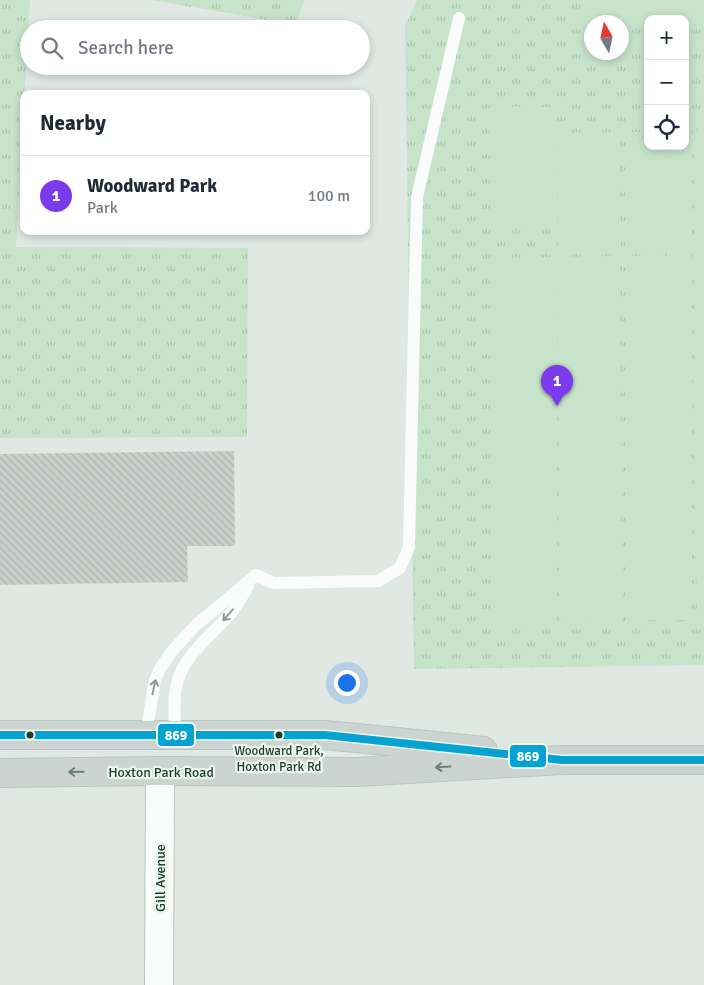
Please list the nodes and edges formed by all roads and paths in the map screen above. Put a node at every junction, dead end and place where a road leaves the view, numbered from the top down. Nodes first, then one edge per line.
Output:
1 (459, 18) dead end
2 (256, 574) junction
3 (0, 735) edge
4 (146, 735) junction
5 (175, 735) junction
6 (562, 760) junction
7 (704, 760) edge
8 (160, 771) junction
9 (0, 773) edge
10 (159, 985) edge

1 - 2 lane
4 -> 2 lane
2 -> 5 lane
3 - 4 main road, Hoxton Park Road
4 - 5 main road, Hoxton Park Road
4 - 8 main road
5 - 6 main road, Hoxton Park Road
5 - 8 main road
6 - 7 main road, Hoxton Park Road
6 -> 8 main road, Hoxton Park Road
8 -> 9 main road, Hoxton Park Road
8 - 10 street, Gill Avenue

